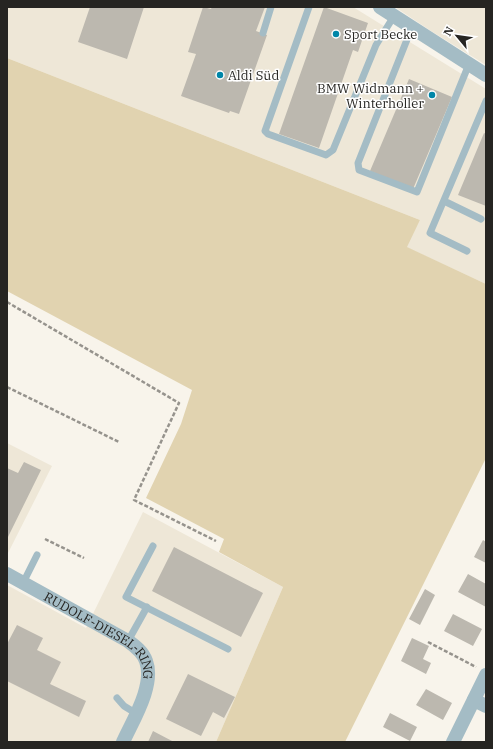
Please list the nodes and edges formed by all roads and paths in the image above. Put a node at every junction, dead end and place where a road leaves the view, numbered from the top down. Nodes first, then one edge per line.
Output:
1 (271, 7) edge
2 (309, 7) edge
3 (380, 7) edge
4 (394, 16) junction
5 (412, 27) junction
6 (263, 33) dead end
7 (469, 64) junction
8 (486, 75) edge
9 (486, 101) edge
10 (444, 201) junction
11 (481, 219) dead end
12 (467, 251) dead end
13 (7, 302) edge
14 (7, 387) edge
15 (119, 442) dead end
16 (45, 539) dead end
17 (216, 542) dead end
18 (153, 546) dead end
19 (37, 555) dead end
20 (84, 558) dead end
21 (7, 574) edge
22 (23, 583) junction
23 (147, 608) junction
24 (128, 641) junction
25 (428, 642) dead end
26 (228, 649) dead end
27 (484, 672) edge
28 (116, 698) dead end
29 (480, 703) edge
30 (136, 714) junction
31 (123, 742) edge
32 (453, 742) edge

1 - 6 lane
2 - 4 lane
3 - 4 street
4 - 5 street
5 - 7 street
5 - 7 lane
7 - 8 street
9 - 10 lane
10 - 11 lane
10 - 12 lane
13 - 17 path
14 - 15 path
16 - 20 path
18 - 23 lane
19 - 22 lane
21 - 22 street, RUDOLF-DIESEL-RING
22 - 24 street, RUDOLF-DIESEL-RING
23 - 24 lane
23 - 26 lane
24 - 30 street, RUDOLF-DIESEL-RING
25 - 27 path
27 - 29 street
28 - 30 lane
29 - 32 street
30 - 31 street, RUDOLF-DIESEL-RING

